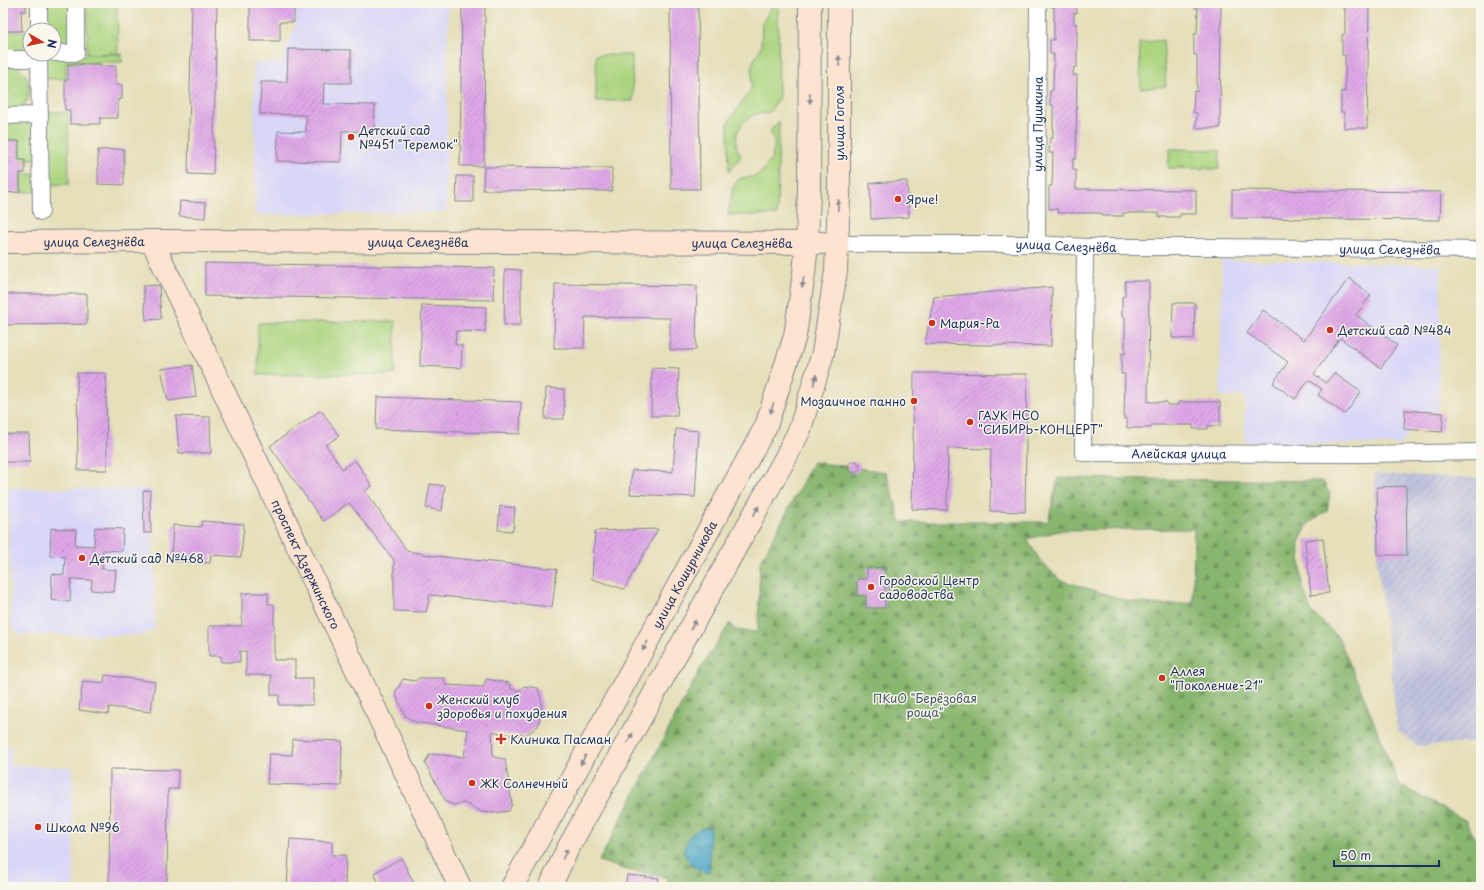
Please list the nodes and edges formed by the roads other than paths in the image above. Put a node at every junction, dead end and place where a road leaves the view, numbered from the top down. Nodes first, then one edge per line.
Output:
1 (39, 3) edge
2 (76, 3) edge
3 (810, 3) edge
4 (839, 3) edge
5 (1038, 3) edge
6 (39, 22) edge
7 (62, 53) edge
8 (22, 57) edge
9 (3, 59) edge
10 (39, 62) edge
11 (40, 115) junction
12 (3, 116) edge
13 (42, 212) dead end
14 (152, 241) junction
15 (3, 242) edge
16 (807, 243) junction
17 (837, 244) junction
18 (1037, 244) junction
19 (1085, 247) junction
20 (1481, 250) edge
21 (1481, 452) edge
22 (460, 887) edge
23 (512, 887) edge
24 (550, 887) edge

1 - 6 street
2 - 7 street
3 -> 16 main road
17 -> 4 main road, улица Гоголя
5 - 18 street, улица Пушкина
8 - 9 street
10 - 11 street
11 - 12 street
11 - 13 street
14 - 15 main road, улица Селезнёва
14 - 16 main road, улица Селезнёва
14 - 22 main road, проспект Дзержинского
16 - 17 main road, улица Селезнёва
16 -> 23 main road, улица Кошурникова
17 - 18 street, улица Селезнёва
24 -> 17 main road
18 - 19 street, улица Селезнёва
19 - 20 street, улица Селезнёва
19 - 21 street, Алейская улица

